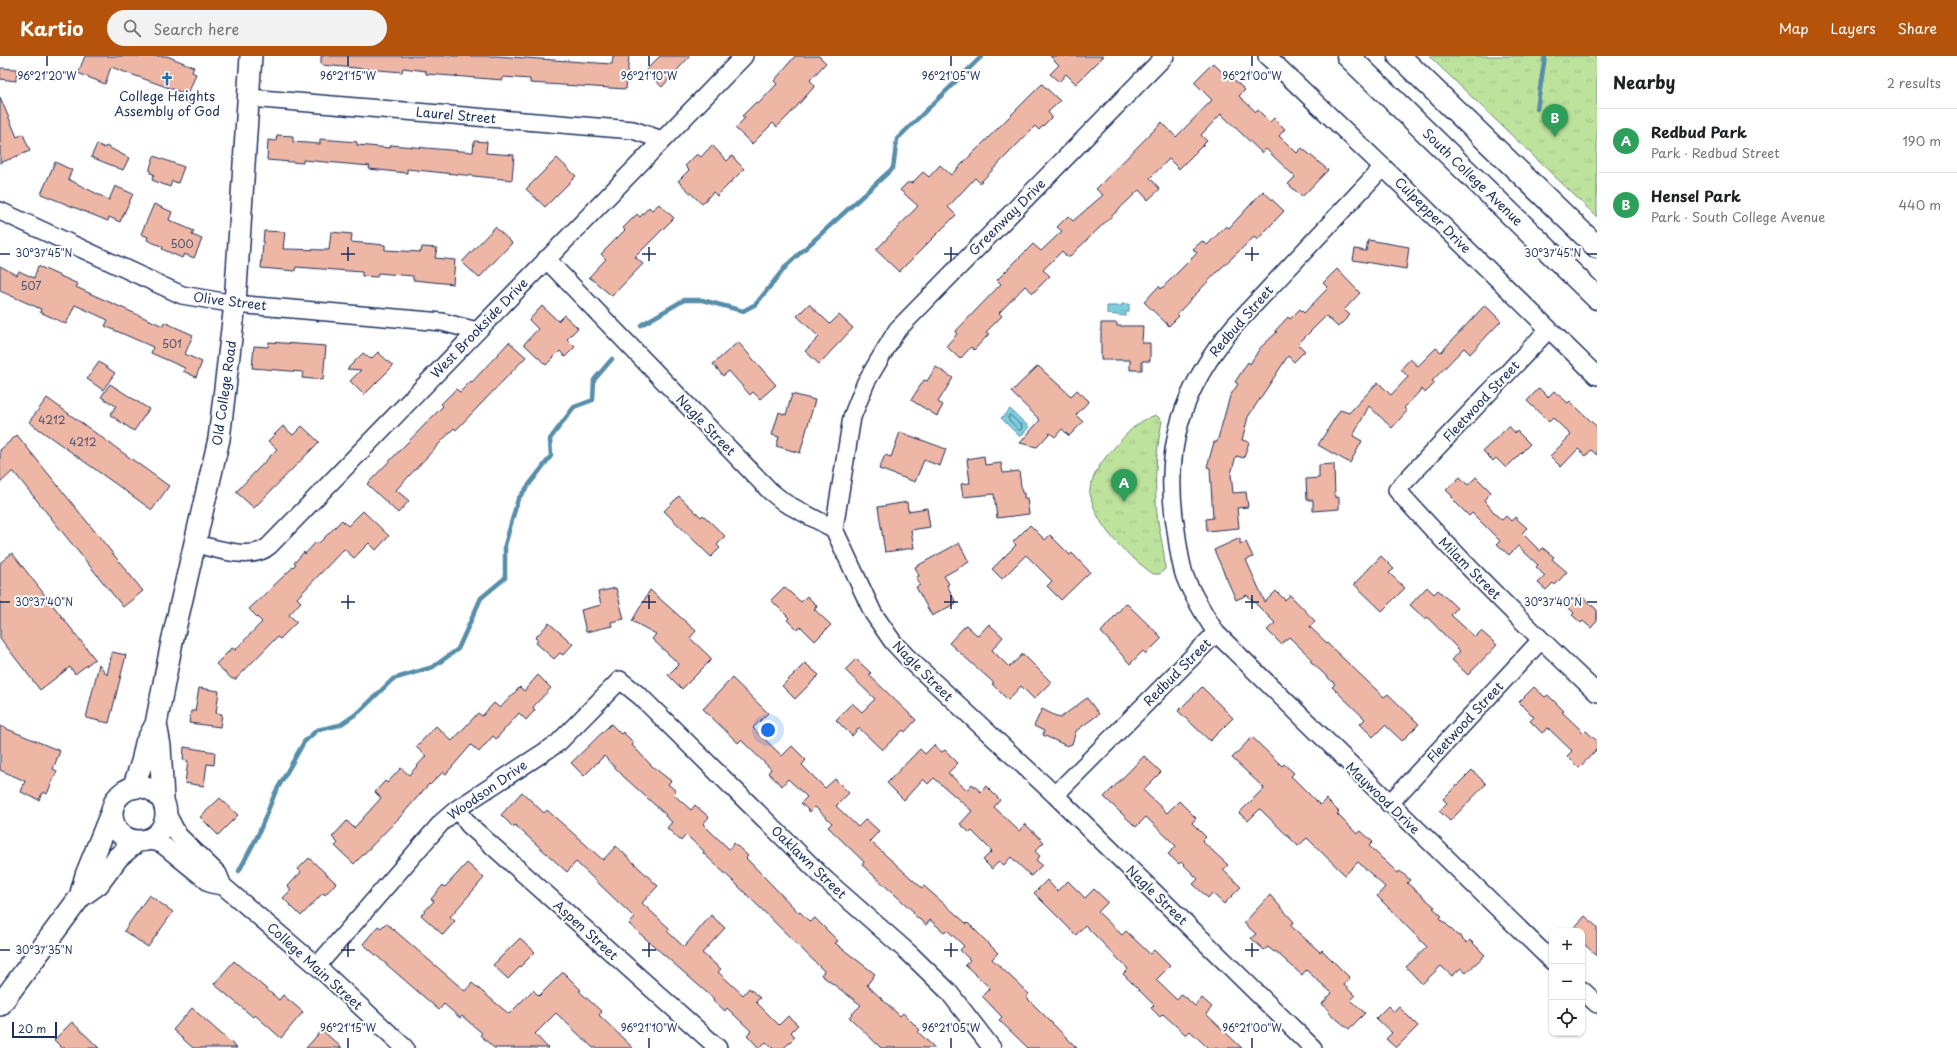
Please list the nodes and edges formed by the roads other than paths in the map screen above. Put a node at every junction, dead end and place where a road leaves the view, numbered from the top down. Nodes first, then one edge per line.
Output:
1 (251, 56) edge
2 (744, 56) edge
3 (1165, 56) edge
4 (1267, 56) edge
5 (1348, 56) edge
6 (1398, 56) edge
7 (249, 98) junction
8 (662, 140) junction
9 (1383, 167) junction
10 (0, 211) edge
11 (1597, 247) edge
12 (546, 259) junction
13 (1597, 298) edge
14 (235, 304) junction
15 (1548, 330) junction
16 (477, 331) junction
17 (1597, 376) edge
18 (1397, 490) joint
19 (834, 529) junction
20 (195, 544) junction
21 (1216, 633) junction
22 (1541, 640) junction
23 (620, 680) joint
24 (1597, 693) edge
25 (156, 724) junction
26 (133, 788) junction
27 (1055, 795) junction
28 (1389, 804) junction
29 (165, 807) junction
30 (457, 809) junction
31 (112, 811) junction
32 (141, 841) junction
33 (223, 886) junction
34 (80, 897) junction
35 (1549, 958) edge
36 (317, 966) junction
37 (1585, 993) edge
38 (0, 1004) edge
39 (1597, 1004) edge
40 (405, 1048) edge
41 (718, 1048) edge
42 (992, 1048) edge
43 (1314, 1048) edge

1 - 7 street, Old College Road
2 - 8 street, West Brookside Drive
3 - 19 street, Greenway Drive
4 - 9 street, Culpepper Drive
5 - 13 main road, South College Avenue
6 - 11 main road
7 - 8 street, Laurel Street
7 - 14 street, Old College Road
8 - 12 street, West Brookside Drive
9 - 15 street, Culpepper Drive
9 - 21 street, Redbud Street
10 - 14 street, Olive Street
12 - 16 street, West Brookside Drive
12 - 19 street, Nagle Street
14 - 16 street, Olive Street
14 - 20 street, Old College Road
15 - 17 street, Culpepper Drive
15 - 18 street, Fleetwood Street
16 - 20 street, West Brookside Drive
18 - 22 street, Milam Street
19 - 27 street, Nagle Street
20 - 25 street, Old College Road
21 - 27 street, Redbud Street
21 - 28 street, Maywood Drive
22 - 24 street, Milam Street
22 - 28 street, Fleetwood Street
23 - 30 street, Woodson Drive
23 - 42 street, Oaklawn Street
25 - 26 street, Old College Road
25 - 29 street, Old College Road
26 - 29 street
26 - 31 street
27 - 43 street, Nagle Street
28 - 35 street, Maywood Drive
29 - 32 street
29 - 33 street, College Main Street
30 - 36 street, Woodson Drive
30 - 41 street, Aspen Street
31 - 32 street
31 - 34 street
32 - 33 street, College Main Street
32 - 34 street
33 - 36 street, College Main Street
34 - 38 street
36 - 40 street, College Main Street
37 - 39 street

